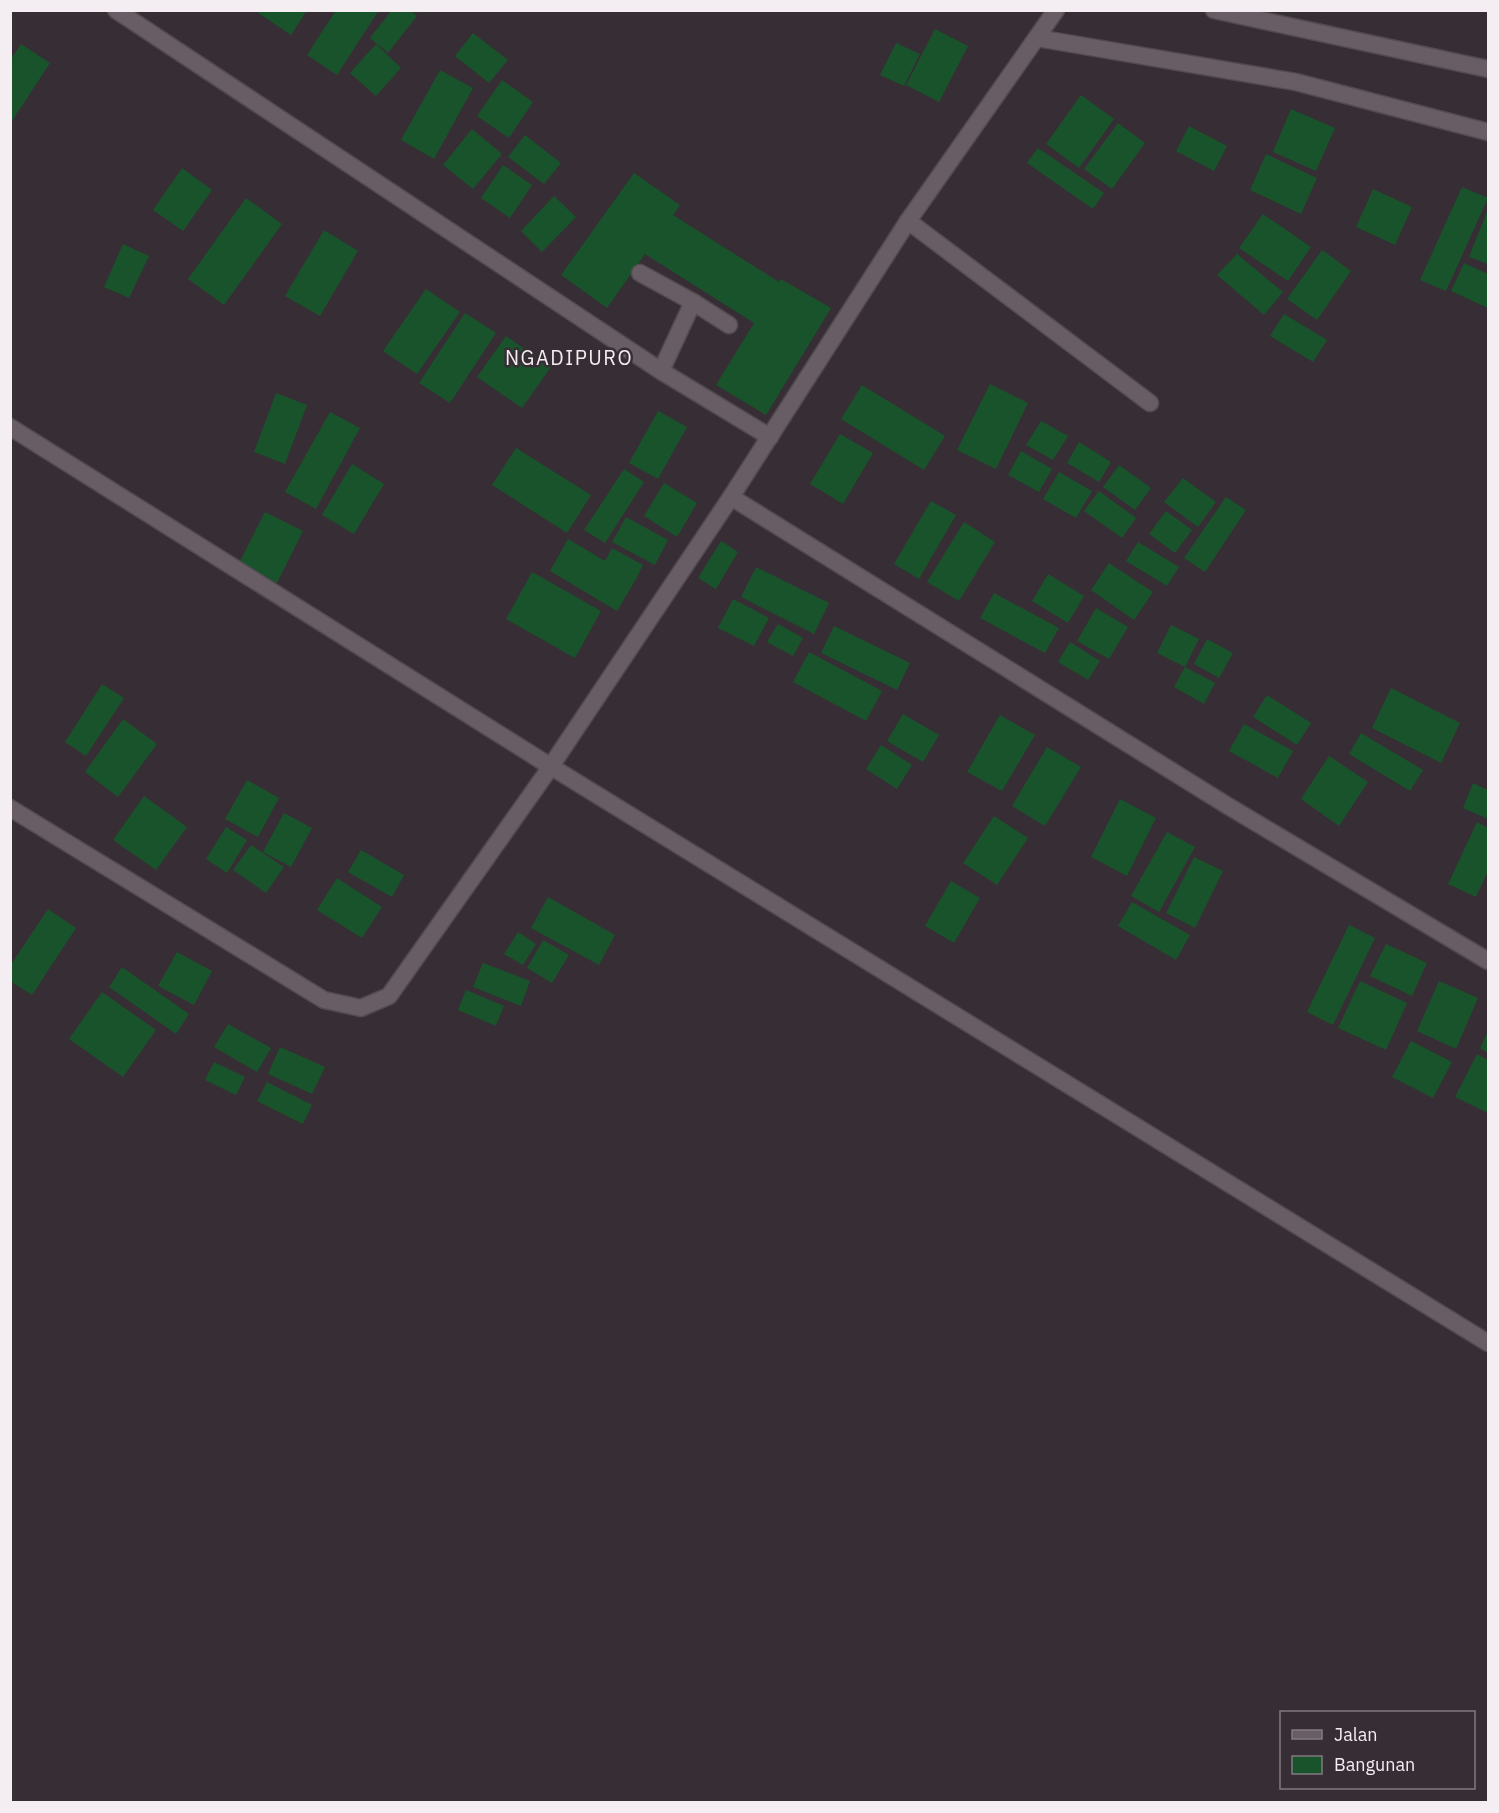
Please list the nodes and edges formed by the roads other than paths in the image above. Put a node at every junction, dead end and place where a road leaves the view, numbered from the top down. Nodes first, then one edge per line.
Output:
1 (116, 10) edge
2 (1056, 10) edge
3 (1214, 10) edge
4 (1037, 38) junction
5 (1488, 69) edge
6 (1488, 132) edge
7 (908, 221) junction
8 (640, 273) dead end
9 (693, 302) junction
10 (729, 325) dead end
11 (661, 371) junction
12 (1150, 403) dead end
13 (10, 427) edge
14 (770, 437) junction
15 (731, 497) junction
16 (548, 770) junction
17 (10, 808) edge
18 (1488, 962) edge
19 (1488, 1343) edge

1 - 11 street
2 - 4 street
3 - 5 street
4 - 6 street
4 - 7 street
7 - 12 street
7 - 14 street
8 - 9 street
9 - 10 street
9 - 11 street
11 - 14 street
13 - 16 street
14 - 15 street
15 - 16 street
15 - 18 street
16 - 17 street
16 - 19 street

